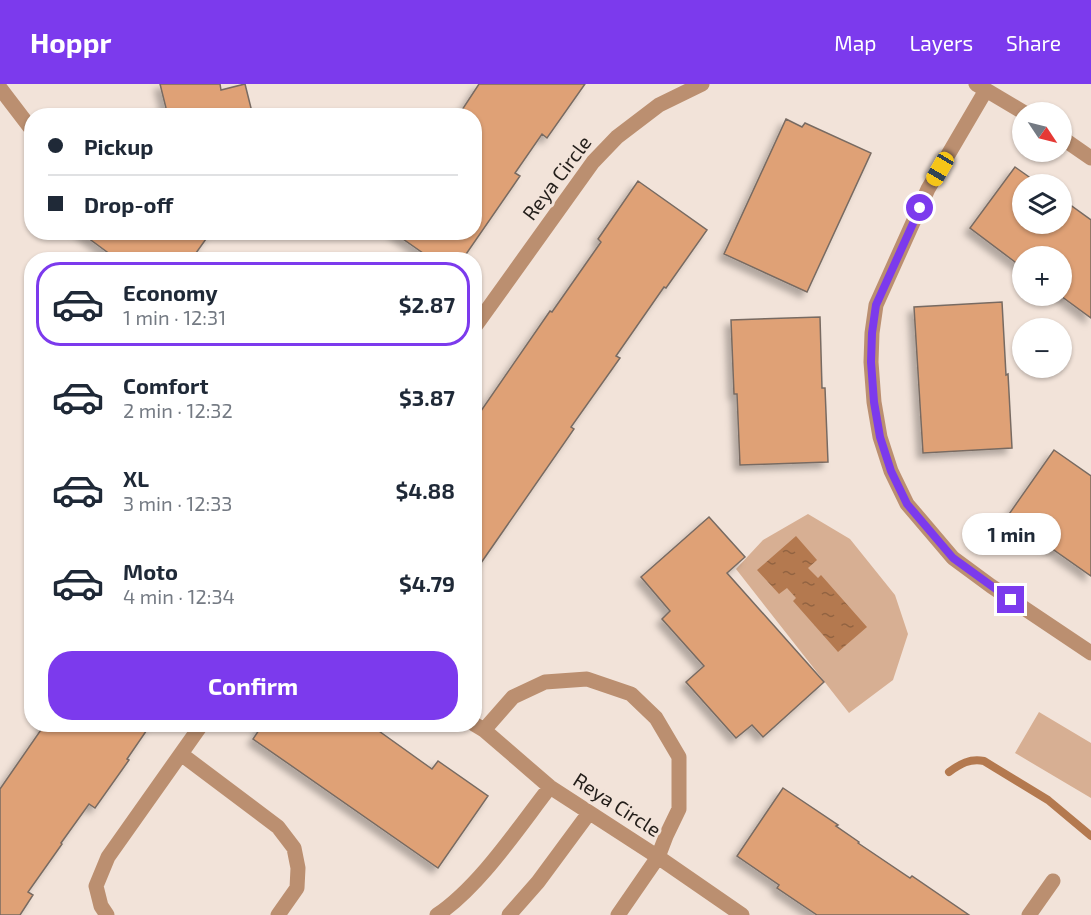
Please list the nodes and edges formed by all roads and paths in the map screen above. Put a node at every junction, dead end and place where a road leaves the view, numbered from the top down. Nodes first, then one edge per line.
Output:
1 (702, 84) edge
2 (981, 87) edge
3 (0, 88) edge
4 (1012, 105) edge
5 (24, 120) edge
6 (1072, 145) edge
7 (1091, 158) edge
8 (482, 317) edge
9 (1091, 653) edge
10 (482, 724) edge
11 (482, 730) edge
12 (196, 732) edge
13 (181, 754) junction
14 (550, 787) junction
15 (589, 813) junction
16 (658, 857) junction
17 (1053, 881) dead end
18 (107, 915) edge
19 (278, 915) edge
20 (437, 915) edge
21 (509, 915) edge
22 (618, 915) edge
23 (742, 915) edge
24 (1029, 915) edge

1 - 8 street, Reya Circle
2 - 4 street
2 - 9 street
3 - 5 street
6 - 7 street
10 - 16 street
11 - 14 street, Reya Circle
12 - 13 street
13 - 18 street
13 - 19 street
14 - 15 street, Reya Circle
14 - 20 street
15 - 16 street, Reya Circle
15 - 21 street
16 - 22 street
16 - 23 street, Reya Circle
17 - 24 street

